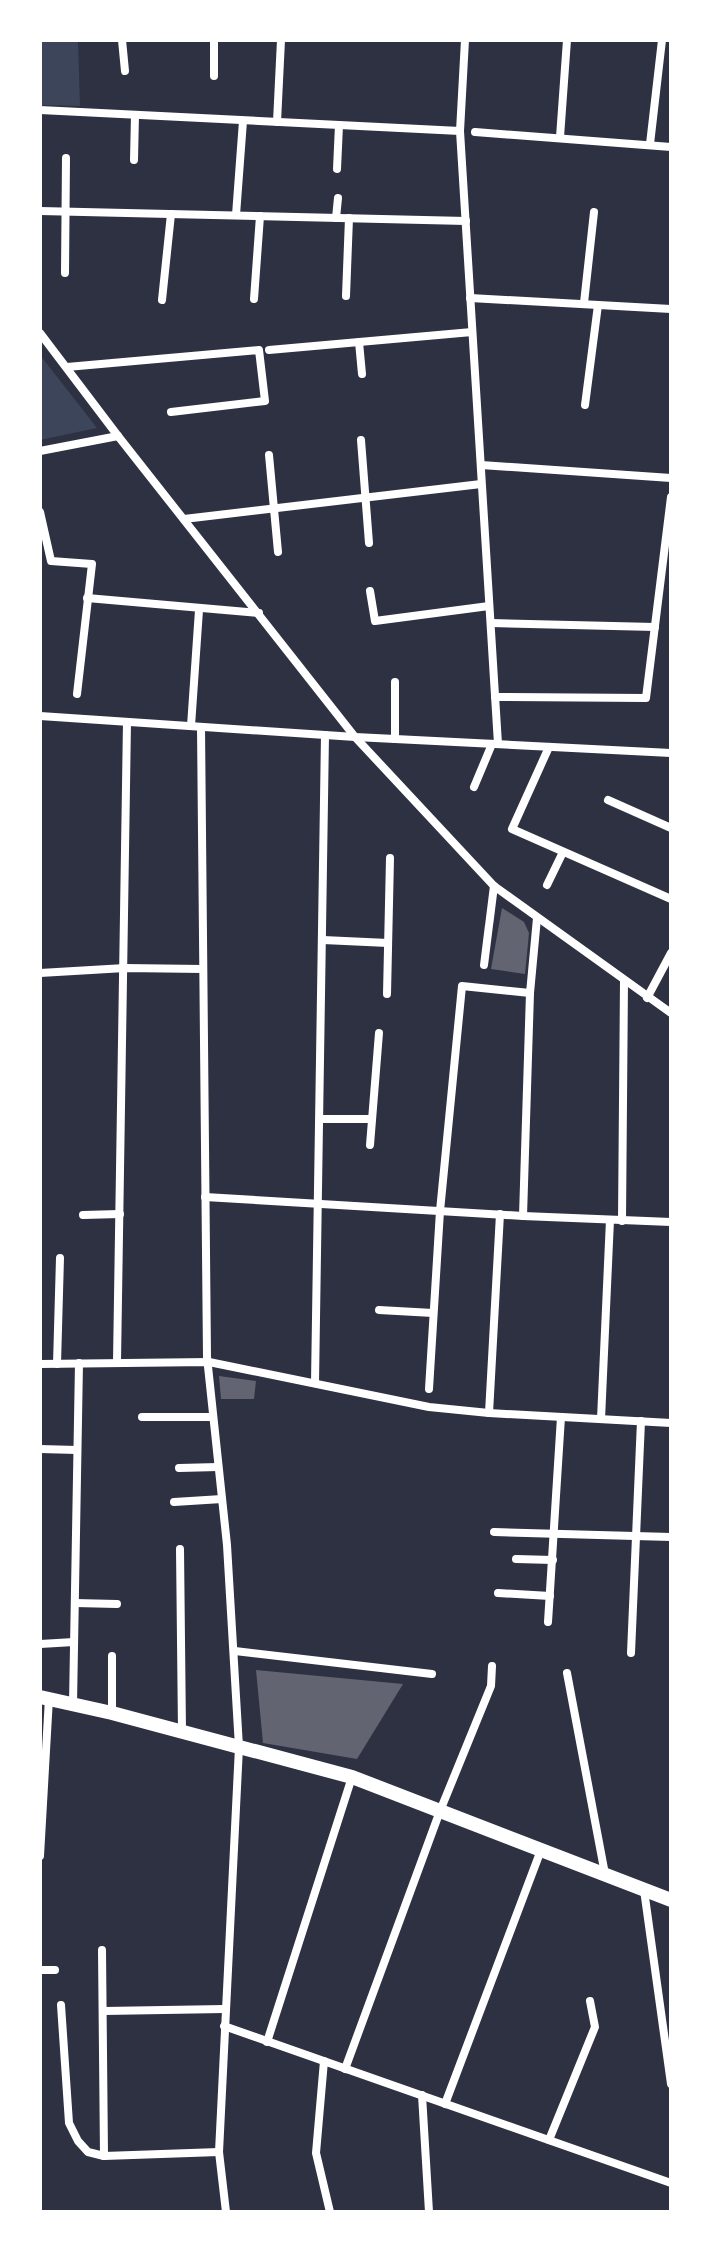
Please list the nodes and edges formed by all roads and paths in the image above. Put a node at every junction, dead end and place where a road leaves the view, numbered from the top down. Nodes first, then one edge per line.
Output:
1 (122, 40) edge
2 (214, 40) edge
3 (281, 40) edge
4 (465, 40) edge
5 (567, 40) edge
6 (662, 40) edge
7 (125, 71) dead end
8 (214, 76) dead end
9 (40, 110) edge
10 (135, 115) junction
11 (243, 121) junction
12 (277, 122) junction
13 (339, 125) junction
14 (460, 131) junction
15 (475, 132) dead end
16 (560, 137) junction
17 (650, 144) junction
18 (671, 147) edge
19 (66, 158) dead end
20 (134, 160) dead end
21 (337, 169) dead end
22 (338, 198) dead end
23 (40, 211) edge
24 (65, 211) junction
25 (594, 212) dead end
26 (171, 214) junction
27 (236, 215) junction
28 (260, 216) junction
29 (336, 218) junction
30 (349, 218) junction
31 (466, 221) junction
32 (65, 273) dead end
33 (346, 296) dead end
34 (470, 298) junction
35 (254, 299) dead end
36 (162, 300) dead end
37 (584, 303) junction
38 (598, 305) junction
39 (671, 309) edge
40 (472, 332) junction
41 (40, 333) edge
42 (359, 342) junction
43 (264, 350) junction
44 (67, 367) junction
45 (362, 374) dead end
46 (585, 405) dead end
47 (171, 412) dead end
48 (118, 436) junction
49 (361, 440) dead end
50 (40, 451) edge
51 (269, 455) dead end
52 (481, 465) junction
53 (671, 478) edge
54 (481, 484) junction
55 (671, 497) edge
56 (366, 498) junction
57 (275, 508) junction
58 (40, 512) edge
59 (184, 519) junction
60 (369, 543) dead end
61 (278, 552) dead end
62 (370, 591) dead end
63 (87, 598) junction
64 (489, 606) junction
65 (199, 610) junction
66 (259, 613) junction
67 (491, 623) junction
68 (655, 627) junction
69 (395, 682) dead end
70 (77, 694) dead end
71 (495, 697) junction
72 (40, 716) edge
73 (127, 722) junction
74 (191, 726) junction
75 (201, 727) junction
76 (325, 735) junction
77 (355, 737) junction
78 (395, 739) junction
79 (495, 744) junction
80 (549, 747) junction
81 (671, 753) edge
82 (474, 787) dead end
83 (608, 800) dead end
84 (671, 828) edge
85 (563, 852) junction
86 (390, 858) dead end
87 (547, 885) dead end
88 (494, 886) junction
89 (671, 899) edge
90 (537, 918) junction
91 (323, 940) junction
92 (388, 943) junction
93 (671, 953) edge
94 (484, 965) dead end
95 (125, 968) junction
96 (203, 969) junction
97 (40, 973) edge
98 (624, 981) junction
99 (530, 993) junction
100 (387, 994) dead end
101 (647, 998) junction
102 (671, 1013) edge
103 (379, 1033) dead end
104 (321, 1119) junction
105 (372, 1119) junction
106 (370, 1145) dead end
107 (205, 1197) junction
108 (320, 1204) junction
109 (440, 1211) junction
110 (120, 1214) junction
111 (500, 1214) junction
112 (83, 1215) dead end
113 (523, 1216) junction
114 (610, 1220) junction
115 (622, 1221) junction
116 (671, 1222) edge
117 (60, 1258) dead end
118 (379, 1310) dead end
119 (433, 1313) junction
120 (117, 1362) junction
121 (209, 1362) junction
122 (79, 1363) junction
123 (40, 1364) edge
124 (57, 1364) junction
125 (315, 1383) junction
126 (429, 1389) dead end
127 (489, 1413) junction
128 (142, 1417) dead end
129 (213, 1417) junction
130 (561, 1417) junction
131 (601, 1419) junction
132 (641, 1421) junction
133 (671, 1423) edge
134 (40, 1449) edge
135 (77, 1450) junction
136 (218, 1467) junction
137 (179, 1468) dead end
138 (222, 1499) junction
139 (174, 1502) dead end
140 (494, 1532) dead end
141 (555, 1535) junction
142 (636, 1537) junction
143 (671, 1537) edge
144 (180, 1549) dead end
145 (516, 1559) dead end
146 (553, 1560) junction
147 (498, 1593) dead end
148 (550, 1596) junction
149 (75, 1603) junction
150 (117, 1604) dead end
151 (548, 1622) dead end
152 (74, 1642) junction
153 (40, 1644) edge
154 (235, 1651) junction
155 (631, 1653) dead end
156 (112, 1656) dead end
157 (492, 1666) dead end
158 (567, 1673) dead end
159 (432, 1674) dead end
160 (44, 1698) edge
161 (73, 1704) junction
162 (112, 1713) junction
163 (182, 1732) junction
164 (239, 1747) junction
165 (352, 1777) junction
166 (440, 1811) junction
167 (541, 1850) junction
168 (40, 1856) edge
169 (605, 1874) junction
170 (644, 1890) junction
171 (671, 1900) edge
172 (102, 1950) dead end
173 (40, 1970) edge
174 (55, 1970) dead end
175 (590, 2001) dead end
176 (61, 2005) dead end
177 (224, 2009) junction
178 (104, 2011) junction
179 (224, 2026) junction
180 (267, 2042) junction
181 (324, 2061) junction
182 (345, 2069) junction
183 (671, 2084) edge
184 (422, 2095) junction
185 (445, 2104) junction
186 (549, 2140) junction
187 (219, 2152) junction
188 (104, 2156) junction
189 (671, 2183) edge
190 (226, 2212) edge
191 (330, 2212) edge
192 (429, 2212) edge

1 - 7 street
2 - 8 street
3 - 12 street
4 - 14 street
5 - 16 street
6 - 17 street
9 - 10 street
10 - 11 street
10 - 20 street
11 - 12 street
11 - 27 street
12 - 13 street
13 - 14 street
13 - 21 street
14 - 31 street
15 - 16 street
16 - 17 street
17 - 18 street
19 - 24 street
22 - 29 street
23 - 24 street
24 - 26 street
24 - 32 street
25 - 37 street
26 - 27 street
26 - 36 street
27 - 28 street
28 - 29 street
28 - 35 street
29 - 30 street
30 - 31 street
30 - 33 street
31 - 34 street
34 - 37 street
34 - 40 street
37 - 38 street
38 - 39 street
38 - 46 street
40 - 42 street
40 - 52 street
41 - 44 street
42 - 43 street
42 - 45 street
43 - 44 street
43 - 47 street
44 - 48 street
48 - 50 street
48 - 59 street
49 - 56 street
51 - 57 street
52 - 53 street
52 - 54 street
54 - 56 street
54 - 64 street
55 - 68 street
56 - 57 street
56 - 60 street
57 - 59 street
57 - 61 street
58 - 63 street
59 - 66 street
62 - 64 street
63 - 65 street
63 - 70 street
64 - 67 street
65 - 66 street
65 - 74 street
66 - 77 street
67 - 68 street
67 - 71 street
68 - 71 street
69 - 78 street
71 - 79 street
72 - 73 street
73 - 74 street
73 - 95 street
74 - 75 street
75 - 76 street
75 - 96 street
76 - 77 street
76 - 91 street
77 - 78 street
77 - 88 street
78 - 79 street
79 - 80 street
79 - 82 street
80 - 81 street
80 - 85 street
83 - 84 street
85 - 87 street
85 - 89 street
86 - 92 street
88 - 90 street
88 - 94 street
90 - 98 street
90 - 99 street
91 - 92 street
91 - 104 street
92 - 100 street
93 - 101 street
95 - 96 street
95 - 97 street
95 - 110 street
96 - 107 street
98 - 101 street
98 - 115 street
99 - 109 street
99 - 113 street
101 - 102 street
103 - 105 street
104 - 105 street
104 - 108 street
105 - 106 street
107 - 108 street
107 - 121 street
108 - 109 street
108 - 125 street
109 - 111 street
109 - 119 street
110 - 112 street
110 - 120 street
111 - 113 street
111 - 127 street
113 - 114 street
114 - 115 street
114 - 131 street
115 - 116 street
117 - 124 street
118 - 119 street
119 - 126 street
120 - 121 street
120 - 122 street
121 - 125 street
121 - 129 street
122 - 124 street
122 - 135 street
123 - 124 street
125 - 127 street
127 - 130 street
128 - 129 street
129 - 136 street
130 - 131 street
130 - 141 street
131 - 132 street
132 - 133 street
132 - 142 street
134 - 135 street
135 - 149 street
136 - 137 street
136 - 138 street
138 - 139 street
138 - 154 street
140 - 141 street
141 - 142 street
141 - 146 street
142 - 143 street
142 - 155 street
144 - 163 street
145 - 146 street
146 - 148 street
147 - 148 street
148 - 151 street
149 - 150 street
149 - 152 street
152 - 153 street
152 - 161 street
154 - 159 street
154 - 164 street
156 - 162 street
157 - 166 street
158 - 169 street
160 - 161 main road
160 - 168 street
161 - 162 main road
162 - 163 main road
163 - 164 main road
164 - 165 main road
164 - 177 street
165 - 166 main road
165 - 180 street
166 - 167 main road
166 - 182 street
167 - 169 main road
167 - 185 street
169 - 170 main road
170 - 171 main road
170 - 183 street
172 - 178 street
173 - 174 street
175 - 186 street
176 - 188 street
177 - 178 street
177 - 179 street
178 - 188 street
179 - 180 street
179 - 187 street
180 - 181 street
181 - 182 street
181 - 191 street
182 - 184 street
184 - 185 street
184 - 192 street
185 - 186 street
186 - 189 street
187 - 188 street
187 - 190 street

